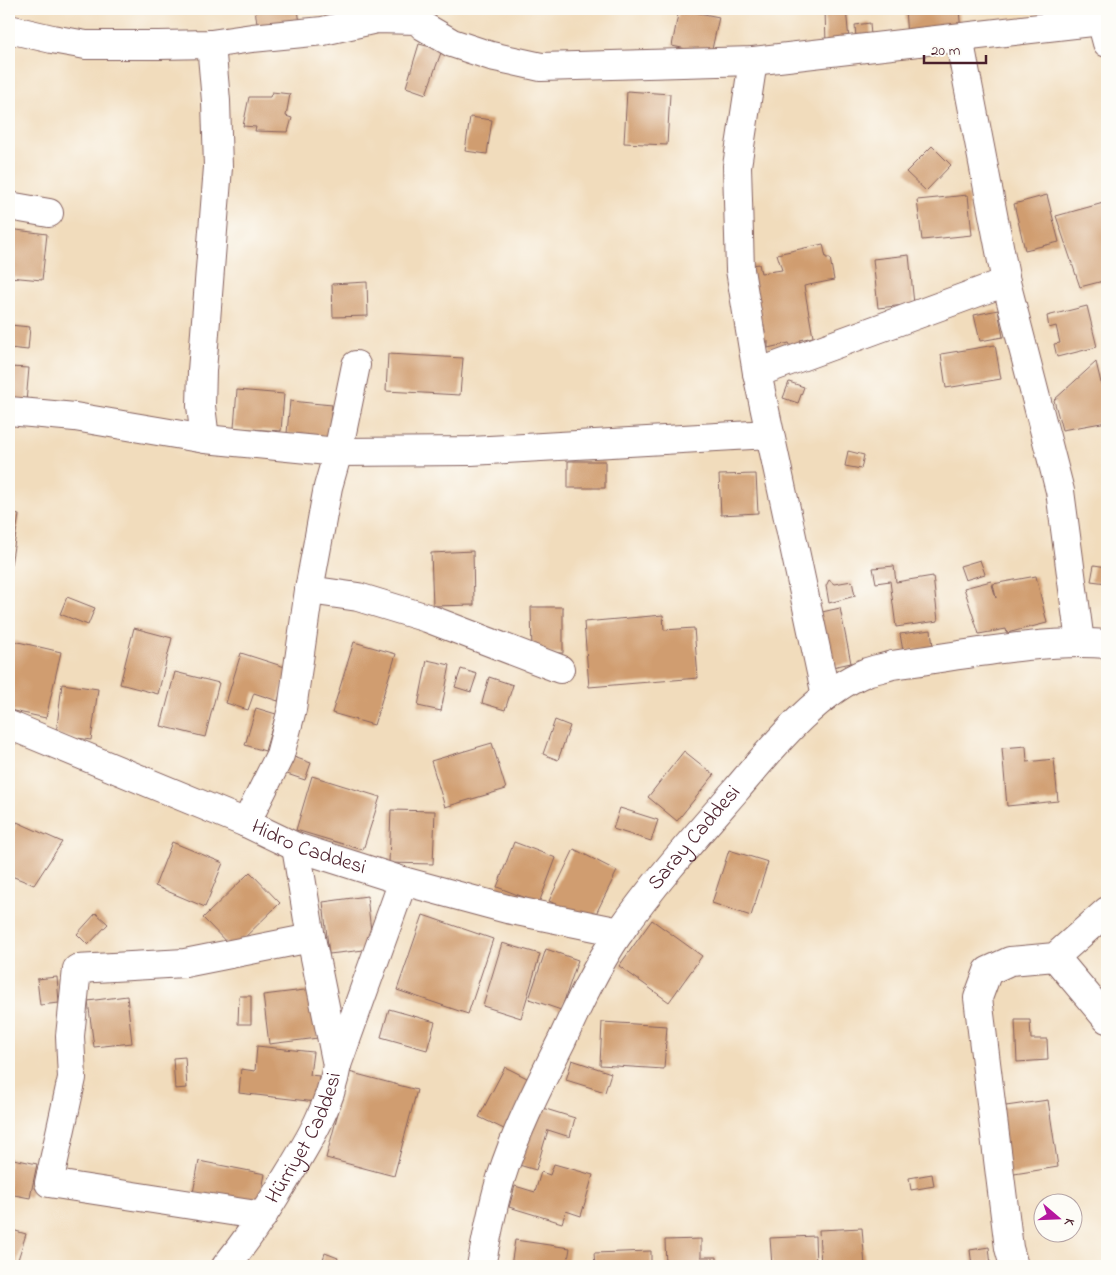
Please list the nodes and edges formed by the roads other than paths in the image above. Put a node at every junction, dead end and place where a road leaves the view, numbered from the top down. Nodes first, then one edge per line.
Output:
1 (419, 15) edge
2 (1102, 24) edge
3 (9, 29) edge
4 (959, 38) junction
5 (211, 44) junction
6 (753, 61) junction
7 (9, 206) edge
8 (49, 213) dead end
9 (1006, 282) junction
10 (356, 364) dead end
11 (757, 373) junction
12 (9, 411) edge
13 (770, 434) junction
14 (205, 440) junction
15 (338, 452) junction
16 (309, 590) junction
17 (1080, 642) junction
18 (1107, 644) edge
19 (560, 669) dead end
20 (826, 696) junction
21 (9, 724) edge
22 (246, 823) junction
23 (296, 847) junction
24 (403, 880) junction
25 (1107, 911) edge
26 (620, 932) junction
27 (311, 938) junction
28 (1055, 957) junction
29 (1107, 1019) edge
30 (337, 1065) junction
31 (263, 1216) junction
32 (226, 1266) edge
33 (481, 1266) edge
34 (1014, 1266) edge

1 - 5 street
1 - 6 street
2 - 4 street
3 - 5 street
4 - 6 street
4 - 9 street
5 - 14 street
6 - 11 street
7 - 8 street
9 - 11 street
9 - 17 street
10 - 15 street
11 - 13 street
12 - 14 street
13 - 15 street
13 - 20 street
14 - 15 street
15 - 16 street
16 - 19 street
16 - 22 street
17 - 18 street, Saray Caddesi
17 - 20 street, Saray Caddesi
20 - 26 street, Saray Caddesi
21 - 22 street, Hidro Caddesi
22 - 23 street, Hidro Caddesi
23 - 24 street, Hidro Caddesi
23 - 27 street, Hürriyet Caddesi
24 - 26 street, Hidro Caddesi
24 - 30 street
25 - 28 street
26 - 33 street, Saray Caddesi
27 - 30 street, Hürriyet Caddesi
27 - 31 street
28 - 29 street
28 - 34 street
30 - 31 street, Hürriyet Caddesi
31 - 32 street, Hürriyet Caddesi

